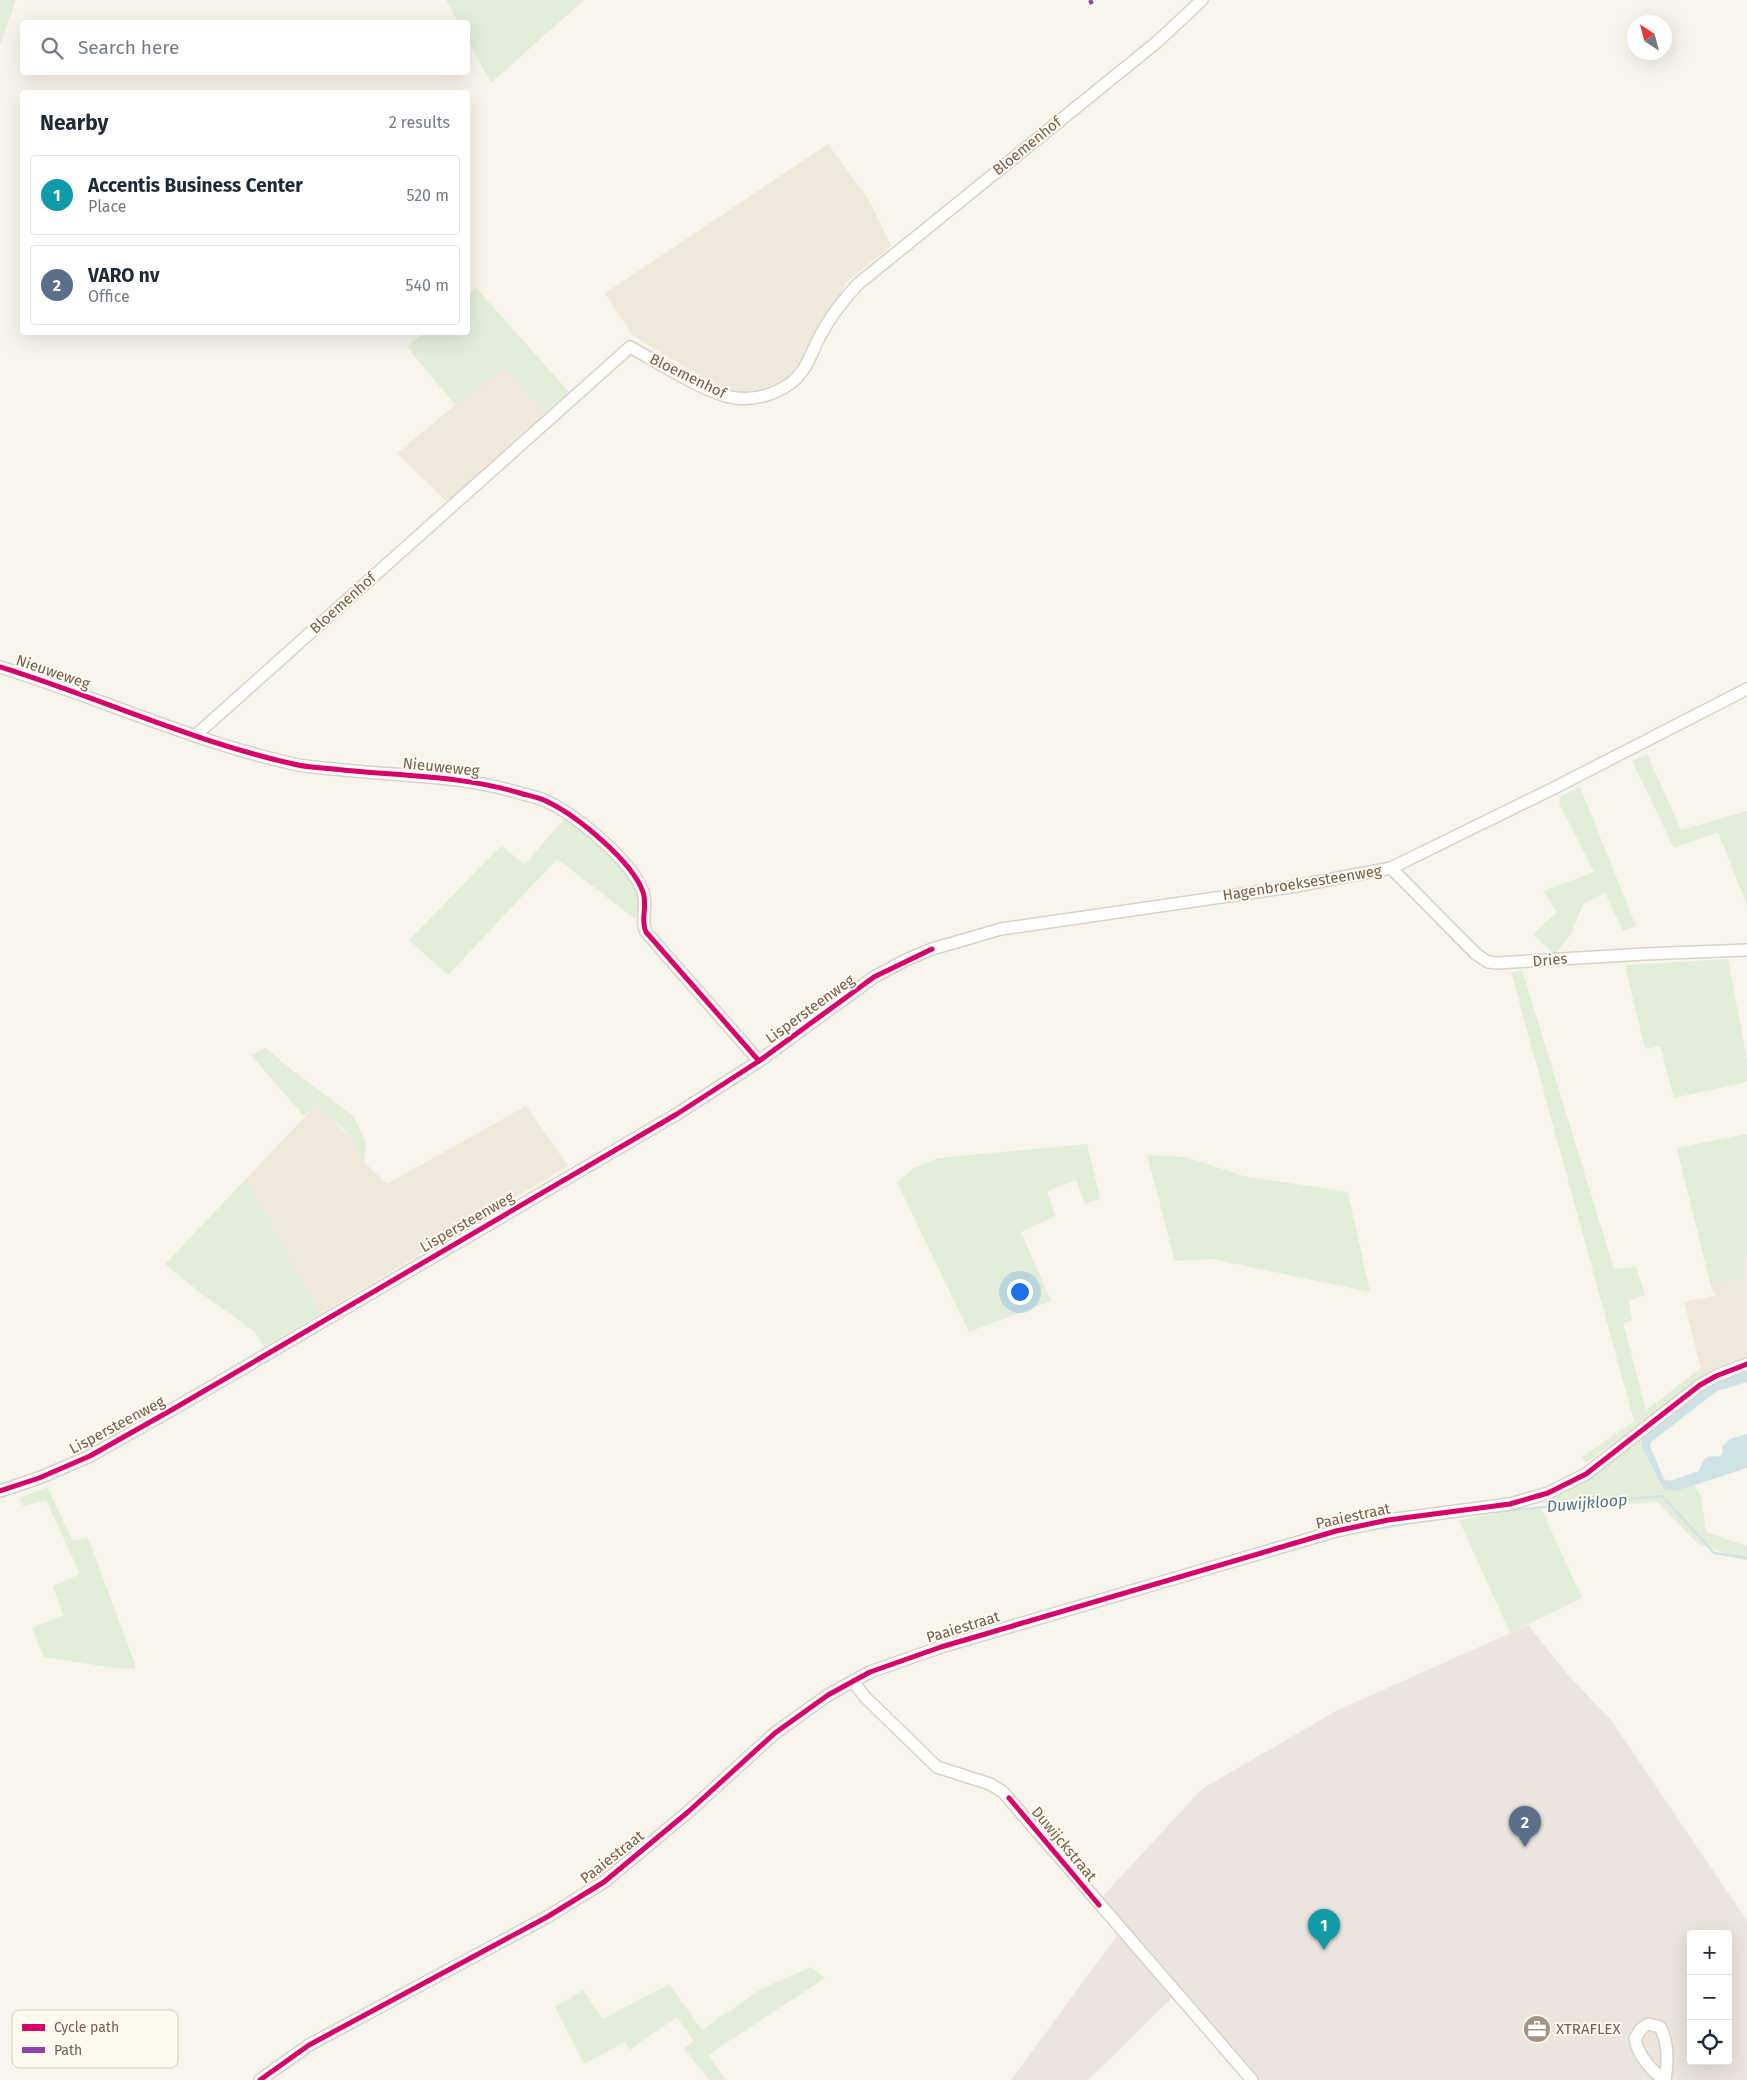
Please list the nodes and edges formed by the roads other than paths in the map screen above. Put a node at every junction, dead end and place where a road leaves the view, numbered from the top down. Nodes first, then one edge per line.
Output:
1 (1202, 0) edge
2 (0, 667) edge
3 (1747, 689) edge
4 (196, 735) junction
5 (1390, 868) junction
6 (968, 938) joint
7 (1747, 950) edge
8 (758, 1062) junction
9 (1747, 1364) edge
10 (0, 1491) edge
11 (853, 1681) junction
12 (260, 2080) edge
13 (1252, 2080) edge

1 - 4 street, Bloemenhof
2 - 4 street, Nieuweweg
3 - 5 street, Hagenbroeksesteenweg
4 - 8 street, Nieuweweg
5 - 6 street, Hagenbroeksesteenweg
5 - 7 street, Dries
6 - 8 street, Lispersteenweg
8 - 10 street, Lispersteenweg
9 - 11 street, Paaiestraat
11 - 12 street, Paaiestraat
11 - 13 street, Duwijckstraat

